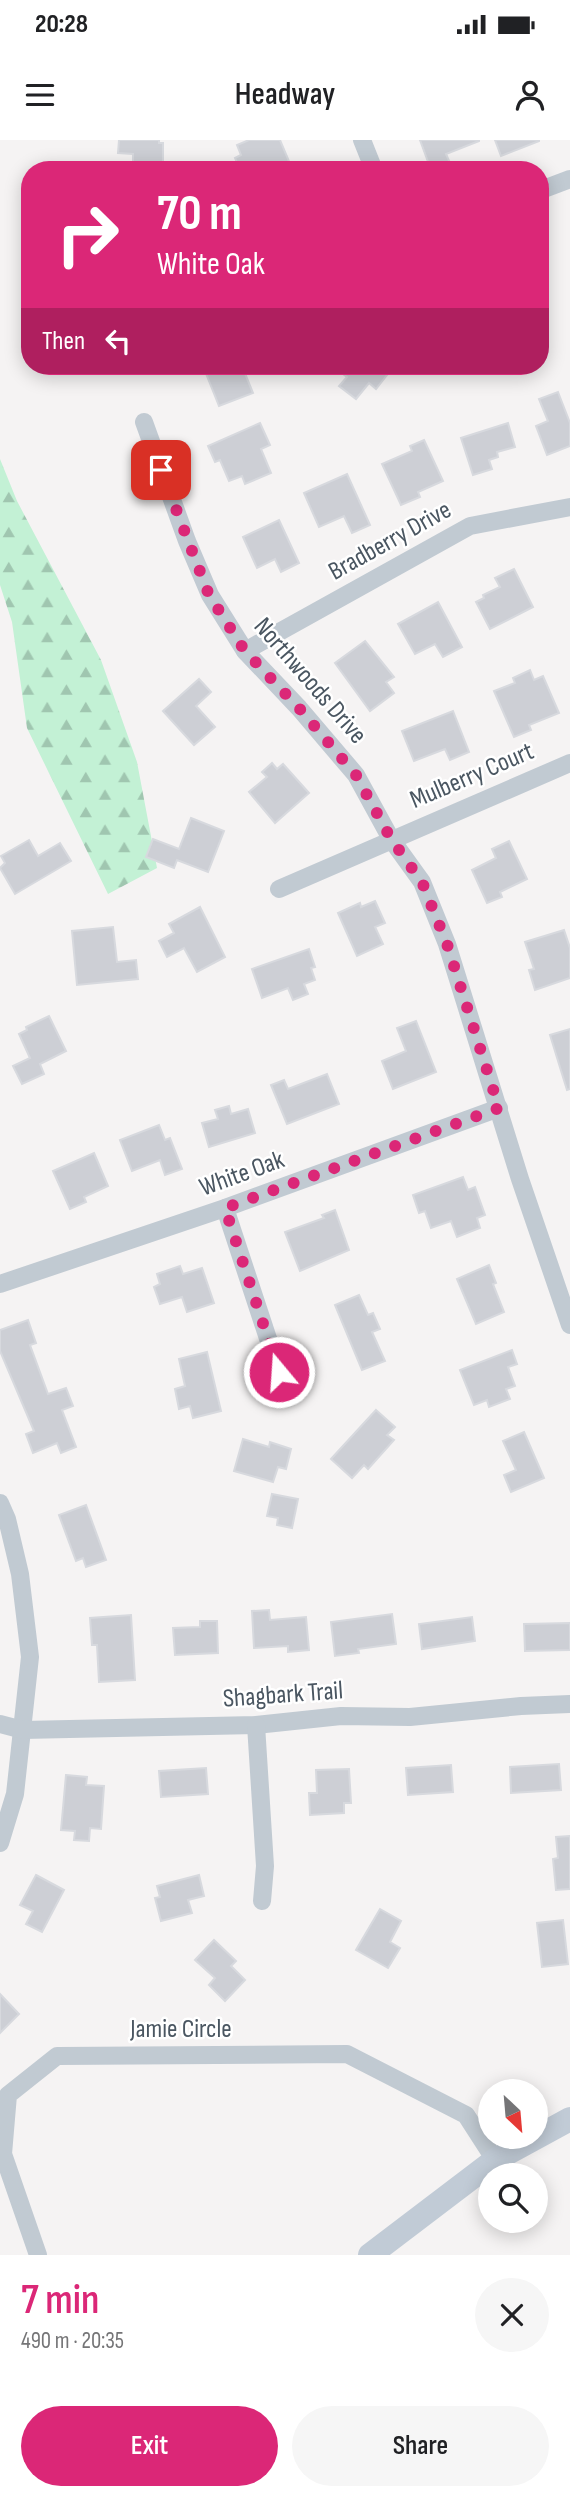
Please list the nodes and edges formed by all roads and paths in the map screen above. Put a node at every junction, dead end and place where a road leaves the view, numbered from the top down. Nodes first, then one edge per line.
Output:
1 (362, 140) edge
2 (370, 161) edge
3 (570, 179) edge
4 (549, 187) edge
5 (144, 422) dead end
6 (570, 507) edge
7 (245, 651) junction
8 (570, 762) edge
9 (391, 839) junction
10 (279, 889) dead end
11 (499, 1108) junction
12 (225, 1208) junction
13 (0, 1284) edge
14 (570, 1325) edge
15 (279, 1372) dead end
16 (0, 1503) edge
17 (570, 1704) edge
18 (0, 1724) edge
19 (256, 1725) junction
20 (23, 1730) junction
21 (0, 1843) edge
22 (262, 1901) dead end
23 (570, 2119) edge
24 (495, 2160) junction
25 (38, 2255) edge
26 (370, 2255) edge

1 - 2 street
3 - 4 street
5 - 7 street, Northwoods Drive
6 - 7 street, Bradberry Drive
7 - 9 street, Northwoods Drive
8 - 9 street, Mulberry Court
9 - 10 street, Mulberry Court
9 - 11 street, Northwoods Drive
11 - 12 street, White Oak
11 - 14 street, Northwoods Drive
12 - 13 street, White Oak
12 - 15 street
16 - 20 street
17 - 19 street, Shagbark Trail
18 - 20 street, Shagbark Trail
19 - 20 street, Shagbark Trail
19 - 22 street
20 - 21 street
23 - 24 main road
24 - 25 street, Jamie Circle
24 - 26 main road

